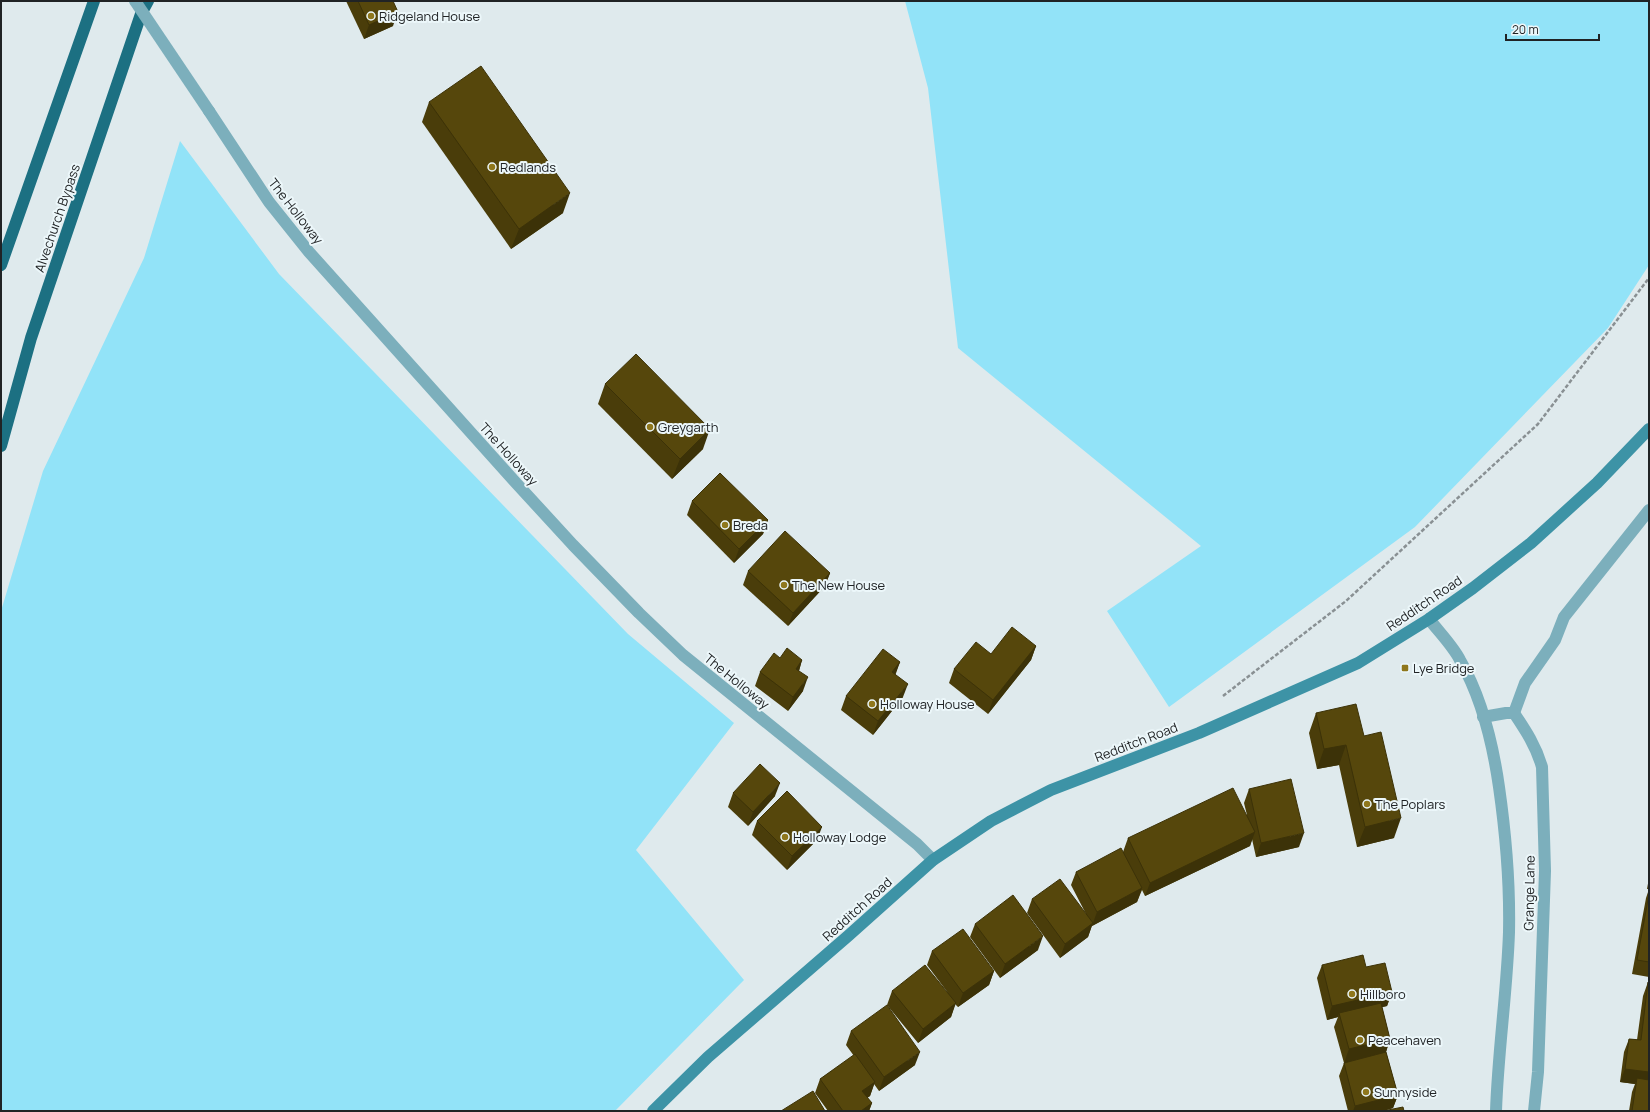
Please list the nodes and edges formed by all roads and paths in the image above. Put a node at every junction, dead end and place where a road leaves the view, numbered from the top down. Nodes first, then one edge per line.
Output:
1 (94, 1) edge
2 (135, 1) edge
3 (148, 1) edge
4 (1, 265) edge
5 (1649, 278) edge
6 (1649, 429) edge
7 (1, 446) edge
8 (1649, 510) edge
9 (1429, 620) junction
10 (1217, 701) dead end
11 (1514, 714) junction
12 (1483, 717) junction
13 (933, 860) junction
14 (653, 1111) edge
15 (1496, 1111) edge
16 (1534, 1111) edge

1 - 4 highway
2 - 13 street, The Holloway, bridge
3 - 7 highway, Alvechurch Bypass
5 - 10 path
6 - 9 main road, Redditch Road
8 - 11 street
9 - 12 street, Grange Lane
9 - 13 main road, Redditch Road
11 - 12 street
11 - 16 street, Grange Lane
12 - 15 street, Grange Lane
13 - 14 main road, Redditch Road

